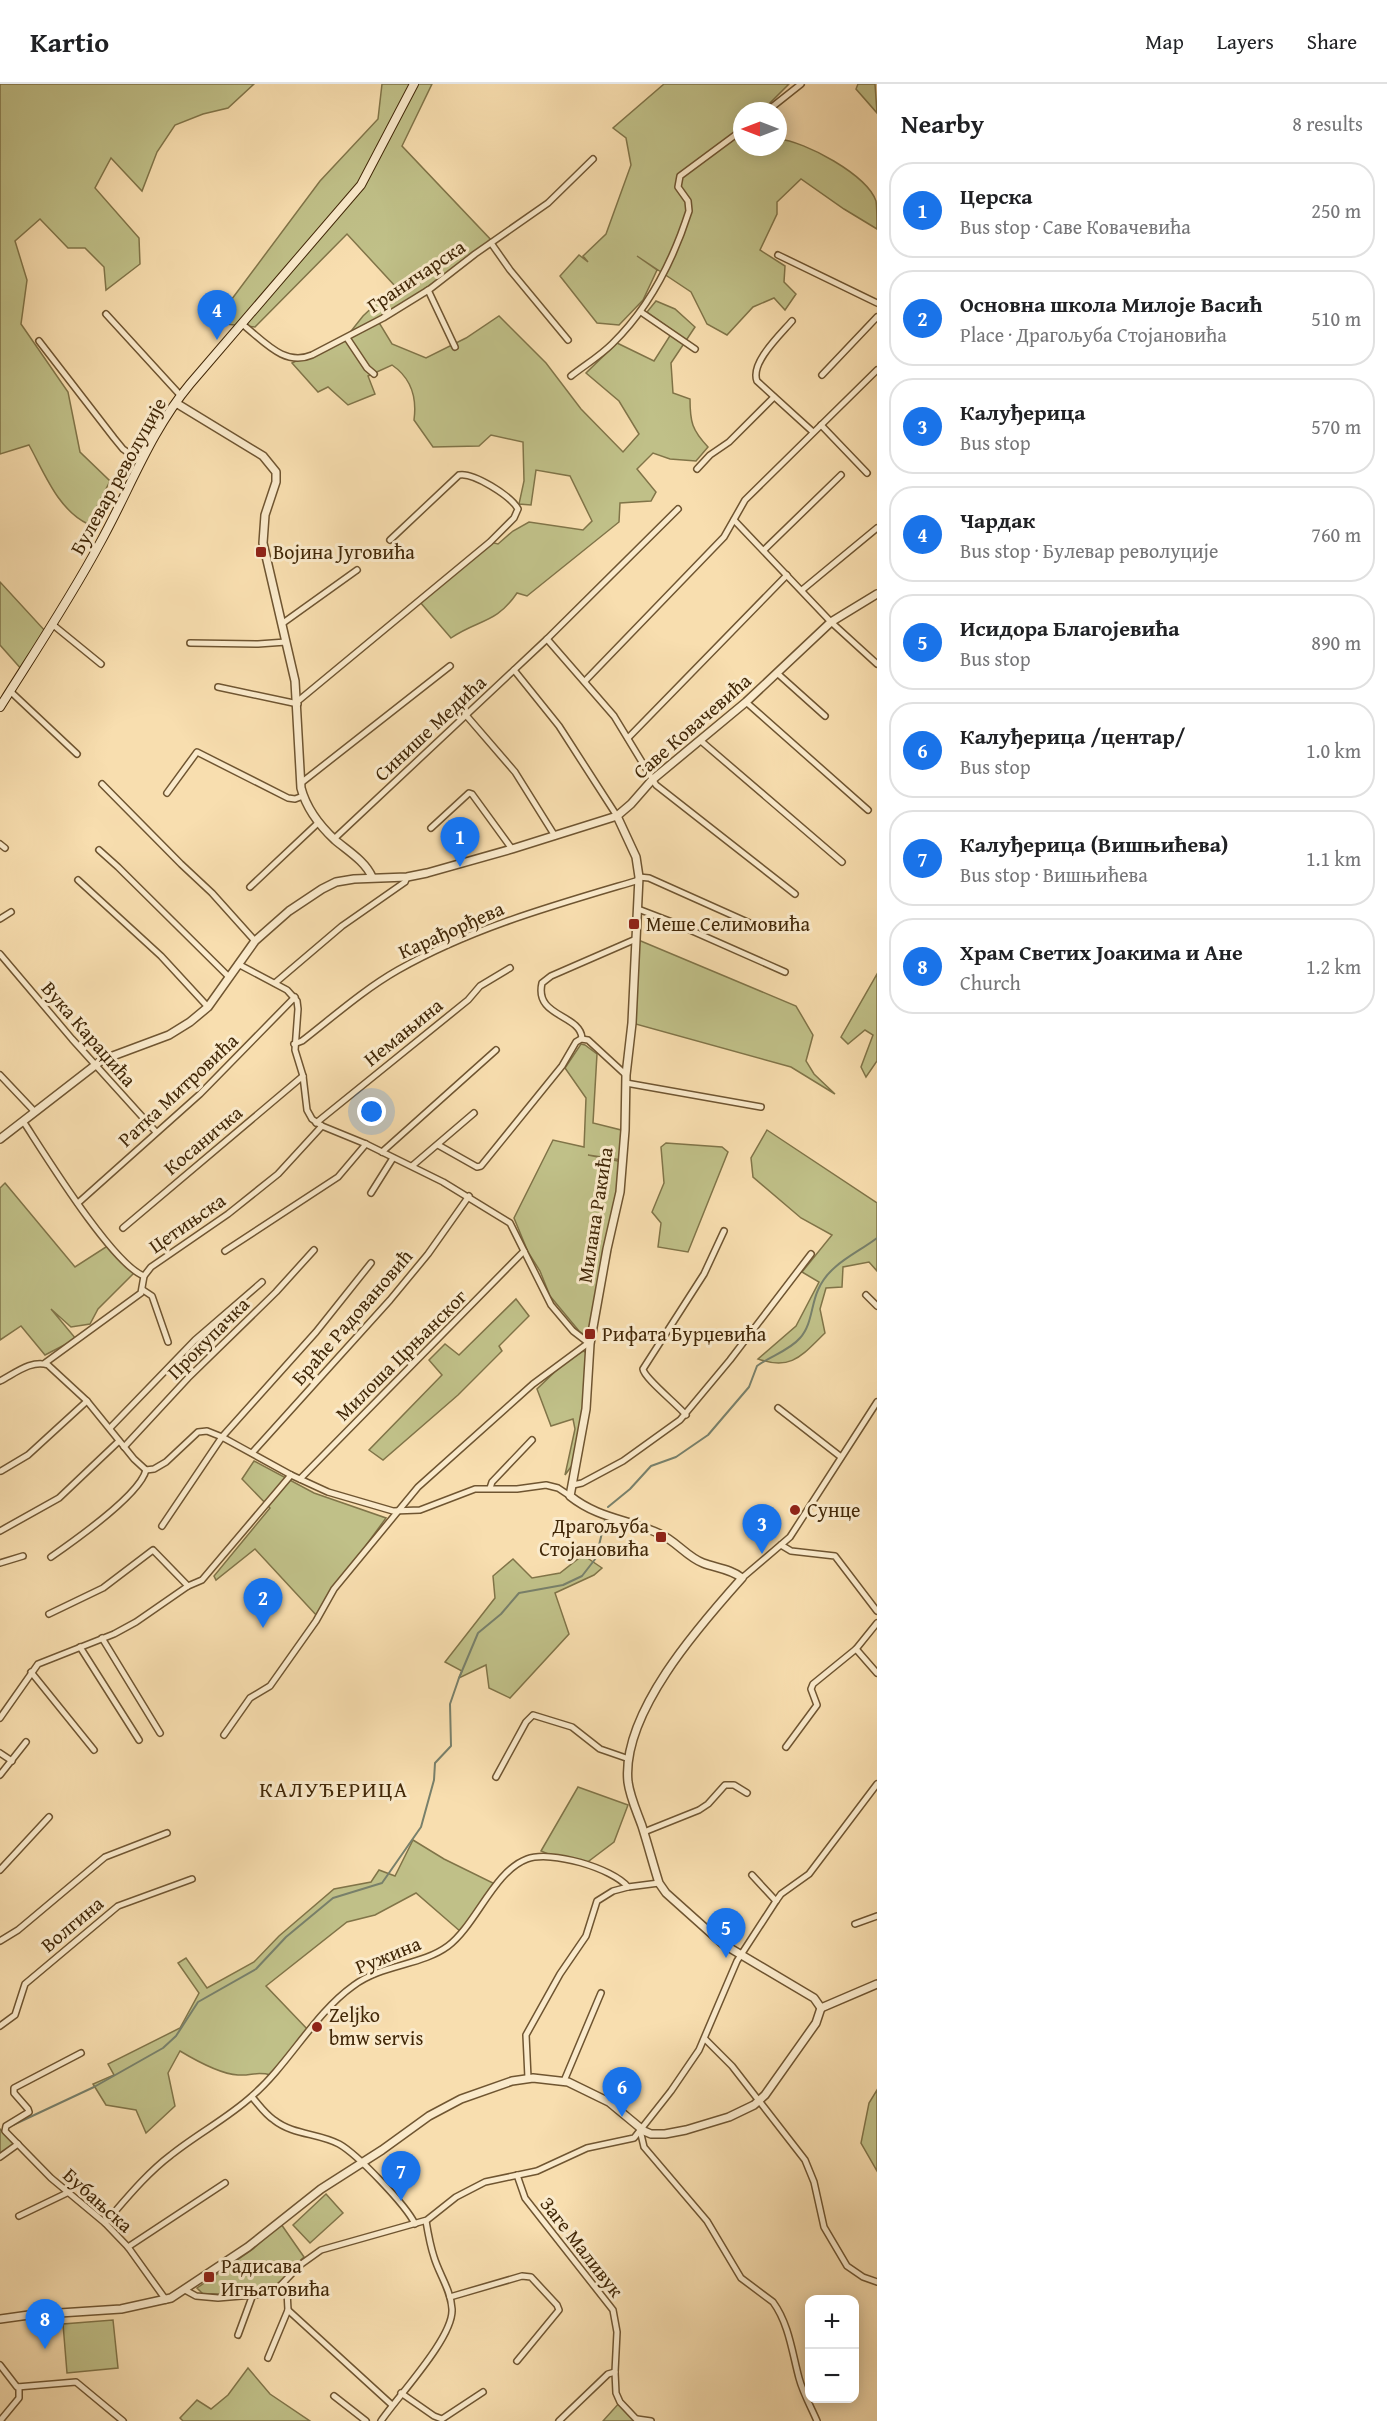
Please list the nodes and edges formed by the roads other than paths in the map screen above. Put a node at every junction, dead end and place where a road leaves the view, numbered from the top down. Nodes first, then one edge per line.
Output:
1 (414, 84) edge
2 (801, 84) edge
3 (778, 102) edge
4 (733, 137) edge
5 (593, 159) dead end
6 (491, 243) junction
7 (778, 255) dead end
8 (428, 290) junction
9 (877, 303) edge
10 (641, 312) junction
11 (106, 314) dead end
12 (877, 317) edge
13 (792, 321) dead end
14 (242, 324) junction
15 (347, 338) junction
16 (39, 340) dead end
17 (568, 340) dead end
18 (455, 347) dead end
19 (694, 349) dead end
20 (877, 370) edge
21 (374, 374) dead end
22 (822, 375) dead end
23 (572, 376) dead end
24 (774, 397) junction
25 (178, 399) junction
26 (821, 425) junction
27 (813, 432) junction
28 (140, 461) junction
29 (697, 469) dead end
30 (867, 473) dead end
31 (841, 474) dead end
32 (678, 509) dead end
33 (734, 520) junction
34 (877, 528) edge
35 (390, 540) dead end
36 (764, 550) junction
37 (357, 570) dead end
38 (787, 575) junction
39 (801, 590) junction
40 (877, 594) edge
41 (831, 622) junction
42 (283, 623) junction
43 (52, 624) junction
44 (547, 639) junction
45 (286, 642) junction
46 (190, 643) dead end
47 (101, 664) dead end
48 (877, 664) edge
49 (450, 666) dead end
50 (514, 670) junction
51 (777, 673) junction
52 (585, 681) junction
53 (218, 687) dead end
54 (10, 691) junction
55 (746, 702) junction
56 (298, 703) junction
57 (0, 707) edge
58 (465, 714) junction
59 (825, 716) dead end
60 (628, 738) junction
61 (701, 741) junction
62 (77, 754) dead end
63 (652, 780) junction
64 (301, 783) junction
65 (102, 784) dead end
66 (167, 793) dead end
67 (303, 796) junction
68 (868, 810) dead end
69 (617, 816) junction
70 (319, 822) junction
71 (432, 828) dead end
72 (555, 836) junction
73 (334, 838) junction
74 (512, 849) junction
75 (99, 850) dead end
76 (842, 862) dead end
77 (372, 878) junction
78 (407, 878) junction
79 (639, 878) junction
80 (78, 880) dead end
81 (250, 886) dead end
82 (795, 894) dead end
83 (638, 909) junction
84 (11, 912) dead end
85 (0, 919) edge
86 (763, 929) dead end
87 (636, 939) junction
88 (255, 941) junction
89 (0, 954) edge
90 (238, 964) junction
91 (510, 968) dead end
92 (785, 972) dead end
93 (228, 977) junction
94 (276, 983) junction
95 (295, 997) junction
96 (208, 1006) junction
97 (582, 1038) junction
98 (294, 1044) junction
99 (496, 1050) dead end
100 (95, 1065) junction
101 (0, 1076) edge
102 (303, 1076) junction
103 (626, 1079) junction
104 (761, 1107) dead end
105 (34, 1112) junction
106 (474, 1113) dead end
107 (23, 1121) junction
108 (316, 1123) junction
109 (322, 1126) junction
110 (156, 1132) junction
111 (0, 1139) edge
112 (366, 1144) junction
113 (438, 1145) junction
114 (382, 1152) junction
115 (393, 1158) junction
116 (412, 1166) junction
117 (371, 1193) dead end
118 (469, 1196) junction
119 (78, 1203) junction
120 (123, 1228) dead end
121 (724, 1231) dead end
122 (314, 1250) dead end
123 (225, 1251) dead end
124 (524, 1251) junction
125 (811, 1254) dead end
126 (371, 1263) dead end
127 (144, 1276) junction
128 (262, 1282) dead end
129 (143, 1290) junction
130 (866, 1295) dead end
131 (877, 1306) edge
132 (168, 1341) dead end
133 (589, 1344) junction
134 (45, 1363) junction
135 (0, 1381) edge
136 (87, 1401) junction
137 (877, 1402) edge
138 (778, 1408) dead end
139 (686, 1414) junction
140 (110, 1428) junction
141 (222, 1437) junction
142 (532, 1440) dead end
143 (119, 1441) junction
144 (124, 1447) junction
145 (252, 1453) junction
146 (841, 1457) junction
147 (146, 1470) junction
148 (1, 1471) edge
149 (291, 1475) junction
150 (300, 1479) junction
151 (573, 1485) junction
152 (490, 1488) junction
153 (570, 1496) junction
154 (398, 1512) junction
155 (162, 1526) dead end
156 (0, 1531) edge
157 (782, 1545) junction
158 (23, 1556) dead end
159 (51, 1557) dead end
160 (0, 1563) edge
161 (742, 1578) junction
162 (188, 1586) junction
163 (877, 1611) edge
164 (49, 1614) dead end
165 (877, 1623) edge
166 (102, 1638) junction
167 (80, 1647) junction
168 (856, 1649) junction
169 (31, 1672) junction
170 (877, 1672) edge
171 (0, 1718) edge
172 (160, 1733) dead end
173 (224, 1735) dead end
174 (139, 1740) dead end
175 (26, 1742) dead end
176 (786, 1747) dead end
177 (94, 1750) dead end
178 (0, 1753) edge
179 (629, 1760) junction
180 (12, 1761) junction
181 (0, 1775) edge
182 (496, 1777) dead end
183 (877, 1784) edge
184 (747, 1793) dead end
185 (49, 1817) dead end
186 (644, 1832) junction
187 (167, 1833) dead end
188 (0, 1870) edge
189 (752, 1875) dead end
190 (192, 1879) dead end
191 (659, 1883) junction
192 (628, 1887) junction
193 (776, 1901) junction
194 (877, 1916) edge
195 (855, 1924) dead end
196 (0, 1941) edge
197 (741, 1956) junction
198 (877, 1984) edge
199 (601, 1994) dead end
200 (821, 2008) junction
201 (0, 2026) edge
202 (705, 2039) junction
203 (81, 2052) dead end
204 (528, 2078) junction
205 (564, 2081) junction
206 (252, 2097) junction
207 (759, 2101) junction
208 (640, 2129) junction
209 (18, 2144) junction
210 (0, 2157) edge
211 (361, 2163) junction
212 (518, 2175) junction
213 (225, 2183) dead end
214 (69, 2192) junction
215 (20, 2216) dead end
216 (426, 2221) junction
217 (105, 2223) junction
218 (415, 2224) junction
219 (128, 2247) junction
220 (877, 2282) edge
221 (284, 2283) junction
222 (185, 2290) junction
223 (450, 2296) junction
224 (252, 2297) junction
225 (166, 2300) junction
226 (288, 2310) junction
227 (0, 2319) edge
228 (238, 2335) dead end
229 (268, 2358) dead end
230 (517, 2361) dead end
231 (0, 2365) edge
232 (615, 2372) junction
233 (19, 2387) junction
234 (483, 2392) dead end
235 (401, 2393) junction
236 (334, 2396) dead end
237 (392, 2405) junction
238 (638, 2420) edge
239 (0, 2421) edge
240 (123, 2421) edge
241 (366, 2421) edge
242 (381, 2421) edge
243 (559, 2421) edge
244 (651, 2421) edge
245 (817, 2421) edge

1 - 14 main road, Булевар револуције
2 - 3 street
4 - 10 street
5 - 6 street, Граничарска
6 - 8 street, Граничарска
6 - 17 street
7 - 9 street
8 - 15 street, Граничарска
8 - 18 street
10 - 19 street
10 - 23 street
11 - 25 street
12 - 22 street
13 - 24 street
14 - 15 street, Граничарска
14 - 25 main road, Булевар револуције
15 - 21 street
16 - 28 street
20 - 26 street
24 - 27 street
24 - 29 street
25 - 28 main road, Булевар револуције
25 - 42 street
26 - 27 street
26 - 30 street
27 - 33 street
28 - 43 main road, Булевар револуције
31 - 36 street
32 - 44 street, Синише Медића
33 - 36 street
33 - 52 street
34 - 39 street
35 - 56 street
36 - 38 street
37 - 42 street
38 - 39 street
38 - 60 street
39 - 41 street
40 - 41 street, Саве Ковачевића
41 - 48 street
41 - 51 street, Саве Ковачевића
42 - 45 street
43 - 47 street
43 - 54 main road, Булевар револуције
44 - 50 street, Синише Медића
44 - 52 street
45 - 46 street
45 - 56 street
49 - 64 street
50 - 58 street, Синише Медића
50 - 69 street
51 - 55 street, Саве Ковачевића
51 - 59 street
52 - 60 street
53 - 56 street
54 - 57 main road, Булевар револуције
54 - 62 street
55 - 61 street, Саве Ковачевића
55 - 68 street
56 - 64 street
58 - 72 street
58 - 73 street, Синише Медића
60 - 63 street
61 - 63 street, Саве Ковачевића
61 - 76 street
63 - 69 street, Саве Ковачевића
63 - 82 street
64 - 67 street
65 - 88 street
66 - 67 street
67 - 70 street
69 - 72 street, Саве Ковачевића
69 - 79 street, Милана Ракића
70 - 73 street
70 - 81 street
71 - 74 street
72 - 74 street, Саве Ковачевића
73 - 77 street
74 - 78 street, Саве Ковачевића
75 - 93 street
77 - 78 street, Саве Ковачевића
77 - 88 street, Саве Ковачевића
78 - 94 street
79 - 83 street, Милана Ракића
79 - 86 street
79 - 98 street, Карађорђева
80 - 96 street
83 - 87 street, Милана Ракића
83 - 92 street
84 - 85 street
87 - 97 street
87 - 103 street, Милана Ракића
88 - 90 street, Саве Ковачевића
89 - 100 street, Вука Караџића
90 - 93 street, Саве Ковачевића
90 - 94 street
91 - 108 street, Немањина
93 - 96 street, Саве Ковачевића
94 - 95 street
95 - 98 street
95 - 110 street, Ратка Митровића
96 - 100 street, Саве Ковачевића
97 - 103 street
97 - 113 street
98 - 102 street
99 - 114 street
100 - 105 street, Саве Ковачевића
100 - 110 street, Вука Караџића
101 - 105 street
102 - 108 street
102 - 120 street, Косаничка
103 - 104 street
103 - 133 street, Милана Ракића
105 - 107 street, Саве Ковачевића
106 - 113 street
107 - 111 street, Саве Ковачевића
107 - 119 street
108 - 109 street
109 - 112 street
109 - 127 street, Цетињска
110 - 119 street, Ратка Митровића
112 - 114 street
112 - 123 street
113 - 116 street
114 - 115 street
115 - 116 street
115 - 117 street
116 - 118 street
118 - 124 street
118 - 145 street, Браће Радовановић
119 - 127 street
121 - 139 street
122 - 144 street, Прокупачка
124 - 133 street
124 - 150 street, Милоша Црњанског
125 - 139 street
126 - 141 street
127 - 129 street, Цетињска
128 - 140 street
129 - 132 street
129 - 134 street
130 - 131 street
133 - 151 street, Милана Ракића
133 - 154 street
134 - 135 street
134 - 136 street
136 - 140 street
136 - 148 street
137 - 146 street
138 - 146 street
139 - 151 street
140 - 143 street
141 - 145 street
141 - 147 street
141 - 155 street
142 - 152 street
143 - 144 street
143 - 156 street
144 - 147 street
145 - 149 street
146 - 157 street
147 - 159 street
149 - 150 street
149 - 162 street
150 - 154 street
151 - 153 street, Милана Ракића
152 - 153 street
152 - 154 street
153 - 161 street
154 - 173 street
157 - 161 street
157 - 163 street
158 - 160 street
161 - 179 street
162 - 164 street
162 - 166 street
165 - 168 street
166 - 167 street
166 - 172 street
167 - 169 street
167 - 174 street
168 - 170 street
168 - 176 street
169 - 171 street
169 - 177 street
175 - 180 street
178 - 180 street
179 - 182 street
179 - 186 street
180 - 181 street
183 - 193 street
184 - 186 street
185 - 188 street
186 - 191 street
187 - 196 street
189 - 193 street
190 - 201 street, Волгина
191 - 192 street
191 - 197 street
192 - 204 street
192 - 206 street, Ружина
193 - 197 street
194 - 195 street
197 - 200 street
197 - 202 street
198 - 200 street
199 - 205 street
200 - 207 street
202 - 207 street
202 - 208 street
203 - 209 street, Бубањска
204 - 205 street
204 - 211 street
205 - 208 street
206 - 211 street
206 - 217 street, Ружина
207 - 208 street
207 - 220 street
208 - 212 street
208 - 245 street
209 - 210 street
209 - 214 street, Бубањска
211 - 218 street
211 - 222 street
212 - 216 street
212 - 232 street, Заге Маливук
213 - 219 street
214 - 215 street
214 - 217 street, Бубањска
216 - 218 street
216 - 223 street
217 - 219 street, Бубањска
218 - 221 street
219 - 225 street, Бубањска
221 - 224 street
221 - 226 street
222 - 224 street
222 - 225 street
223 - 230 street
223 - 235 street
224 - 228 street
225 - 227 street
226 - 229 street
226 - 237 street
231 - 233 street
232 - 238 street, Заге Маливук
232 - 243 street
233 - 239 street
233 - 240 street
234 - 235 street
235 - 237 street
236 - 241 street
237 - 242 street
238 - 244 street

